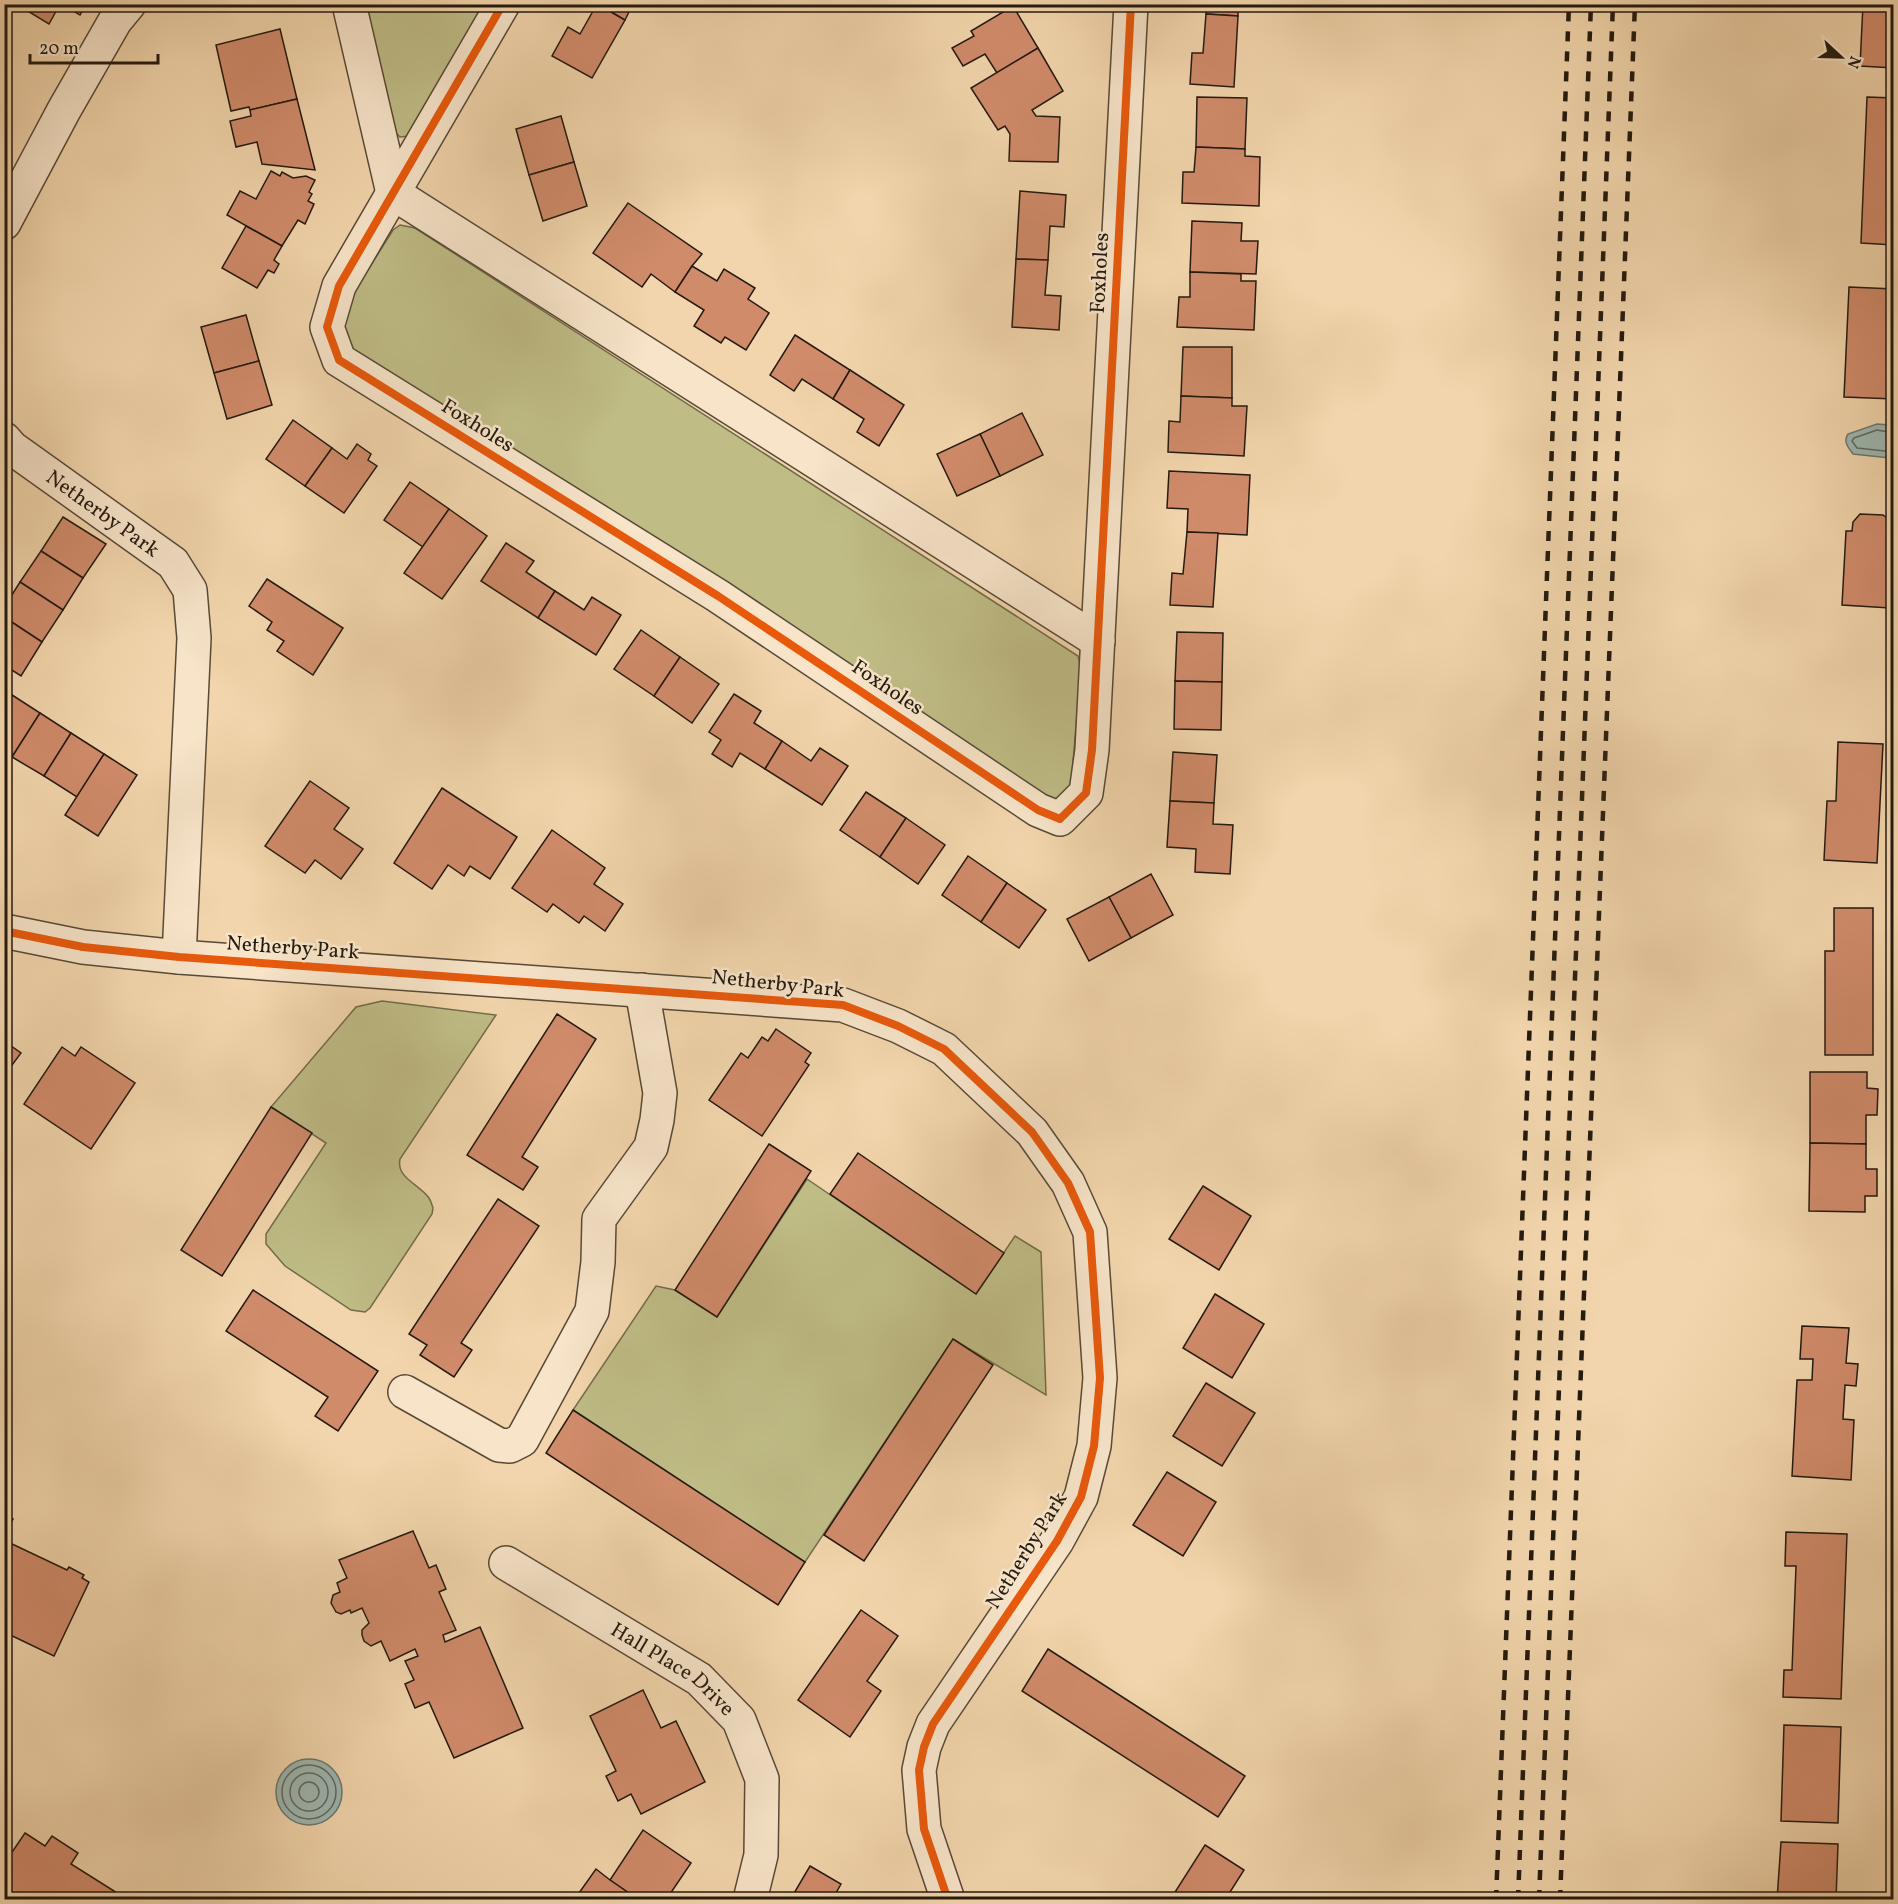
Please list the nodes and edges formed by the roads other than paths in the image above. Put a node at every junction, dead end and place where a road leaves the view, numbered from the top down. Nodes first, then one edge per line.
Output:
1 (129, 4) edge
2 (349, 4) edge
3 (502, 4) edge
4 (1130, 5) edge
5 (393, 193) junction
6 (4, 222) edge
7 (4, 439) edge
8 (1098, 641) junction
9 (4, 931) edge
10 (179, 957) junction
11 (642, 990) junction
12 (405, 1392) dead end
13 (506, 1563) dead end
14 (750, 1899) edge
15 (948, 1899) edge

1 - 6 street
2 - 5 street
3 - 5 street, Foxholes
4 - 8 street, Foxholes
5 - 8 street
5 - 8 street, Foxholes
7 - 10 street, Netherby Park
9 - 10 street, Netherby Park
10 - 11 street, Netherby Park
11 - 12 street
11 - 15 street, Netherby Park
13 - 14 street, Hall Place Drive

